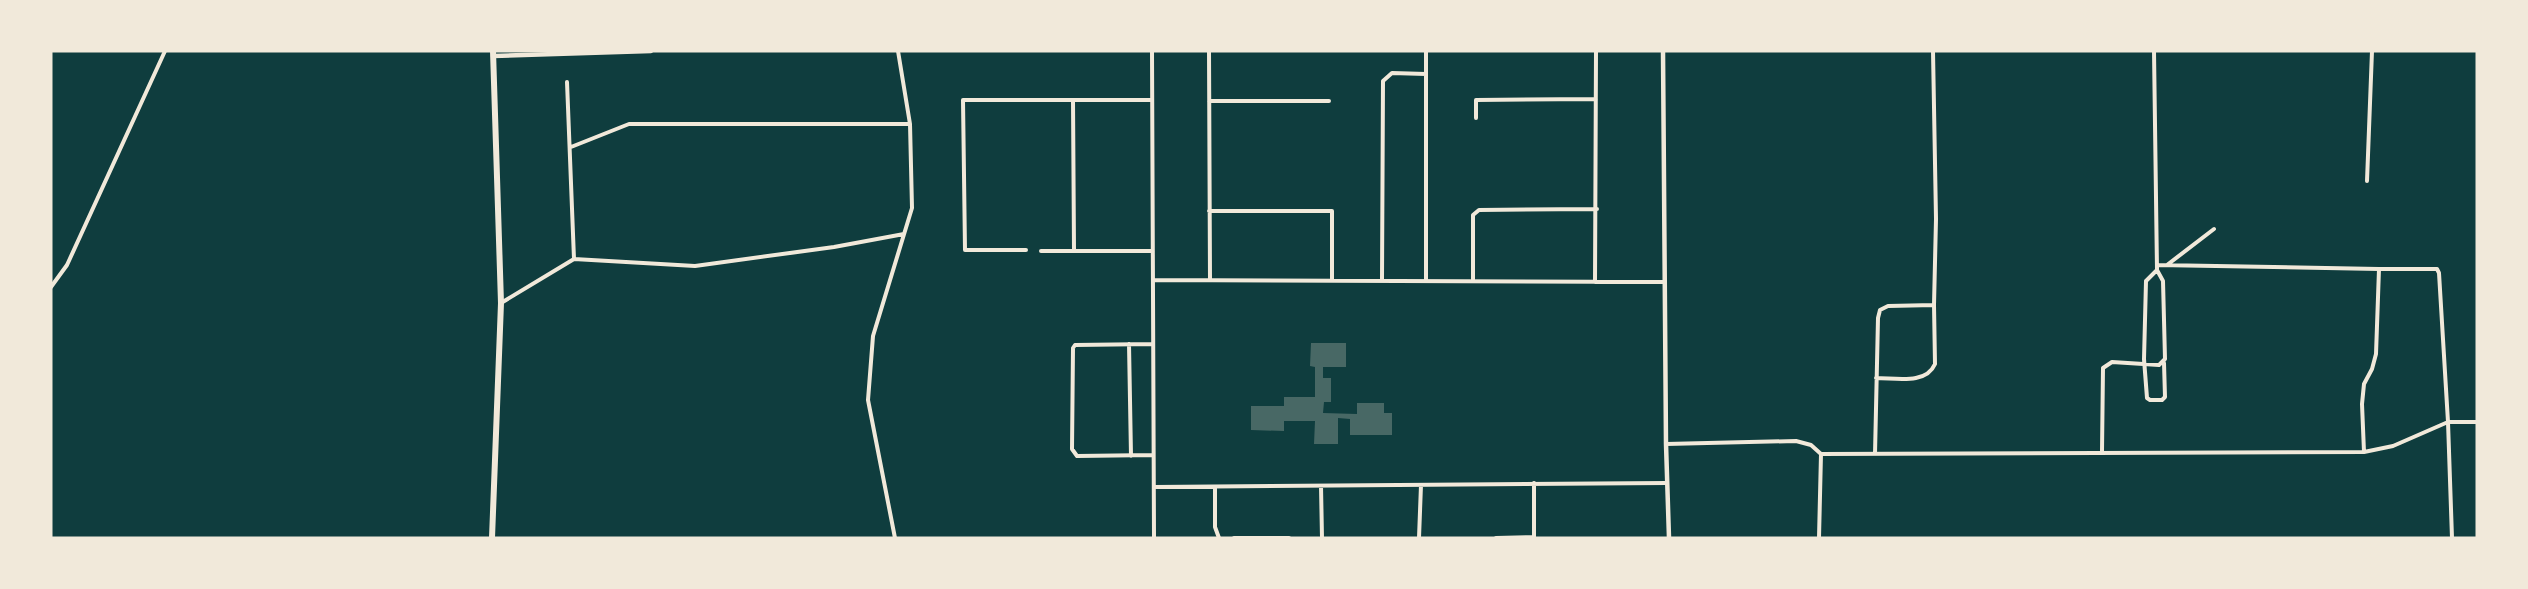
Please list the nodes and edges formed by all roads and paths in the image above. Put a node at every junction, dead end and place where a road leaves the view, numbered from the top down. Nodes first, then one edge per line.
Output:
1 (165, 51) edge
2 (651, 51) edge
3 (898, 51) edge
4 (1152, 51) edge
5 (1209, 51) edge
6 (1426, 51) edge
7 (1596, 51) edge
8 (1663, 51) edge
9 (1933, 51) edge
10 (2154, 51) edge
11 (2372, 51) edge
12 (493, 53) edge
13 (1426, 74) junction
14 (567, 82) dead end
15 (1596, 99) junction
16 (1073, 100) junction
17 (1152, 100) junction
18 (1209, 101) junction
19 (1329, 101) dead end
20 (1476, 118) dead end
21 (910, 124) junction
22 (571, 147) junction
23 (2367, 182) dead end
24 (1596, 209) junction
25 (1209, 211) junction
26 (2214, 229) dead end
27 (904, 234) junction
28 (1026, 250) dead end
29 (1041, 251) dead end
30 (1074, 251) junction
31 (1153, 251) junction
32 (574, 259) junction
33 (2167, 266) junction
34 (2157, 268) junction
35 (2379, 269) junction
36 (1153, 280) junction
37 (1209, 280) junction
38 (1332, 280) junction
39 (1382, 280) junction
40 (1426, 281) junction
41 (1473, 281) junction
42 (1595, 282) junction
43 (1665, 282) junction
44 (51, 287) edge
45 (501, 303) junction
46 (1934, 304) junction
47 (1129, 344) junction
48 (1153, 344) junction
49 (2162, 364) junction
50 (2145, 365) junction
51 (1876, 378) junction
52 (2448, 422) junction
53 (2477, 422) edge
54 (1666, 444) junction
55 (2102, 451) junction
56 (2364, 452) junction
57 (1821, 454) junction
58 (1875, 454) junction
59 (1154, 455) junction
60 (1131, 456) junction
61 (1534, 483) junction
62 (1667, 483) junction
63 (1421, 485) junction
64 (1321, 486) junction
65 (1154, 487) junction
66 (1215, 487) junction
67 (1534, 537) edge
68 (492, 538) edge
69 (895, 538) edge
70 (1154, 538) edge
71 (1219, 538) edge
72 (1234, 538) edge
73 (1289, 538) edge
74 (1322, 538) edge
75 (1419, 538) edge
76 (1496, 538) edge
77 (1516, 538) edge
78 (1669, 538) edge
79 (1819, 538) edge
80 (2452, 538) edge

1 - 44 street
2 - 12 street
3 - 21 street
4 - 17 street
5 - 18 street
6 - 13 street
7 - 15 street
8 - 43 street
9 - 46 street
10 - 34 street
11 - 23 street
12 - 45 main road
13 - 39 street
13 - 40 street
14 - 22 street
15 - 20 street
15 - 24 street
16 - 17 street
16 - 28 street
16 - 30 street
17 - 31 street
18 - 19 street
18 - 25 street
21 - 22 street
21 - 27 street
22 - 32 street
24 - 41 street
24 - 42 street
25 - 37 street
25 - 38 street
26 - 33 street
27 - 32 street
27 - 69 street
29 - 30 street
30 - 31 street
31 - 36 street
32 - 45 street
33 - 34 street
33 - 35 street
34 - 49 street
34 - 50 street
35 - 52 street
35 - 56 street
36 - 37 street
36 - 48 street
37 - 38 street
38 - 39 street
39 - 40 street
40 - 41 street
41 - 42 street
42 - 43 street
43 - 54 street
45 - 68 main road
46 - 51 street
46 - 51 street
47 - 48 street
47 - 60 street
47 - 60 street
48 - 59 street
49 - 50 street
49 - 50 street
50 - 55 street
51 - 58 street
52 - 53 street
52 - 56 street
52 - 80 street
54 - 57 street
54 - 62 street
55 - 56 street
55 - 58 street
57 - 58 street
57 - 79 street
59 - 60 street
59 - 65 street
61 - 62 street
61 - 63 street
61 - 67 street
62 - 78 street
63 - 64 street
63 - 75 street
64 - 66 street
64 - 74 street
65 - 66 street
65 - 70 street
66 - 71 street
67 - 77 street
72 - 73 street
76 - 77 street

